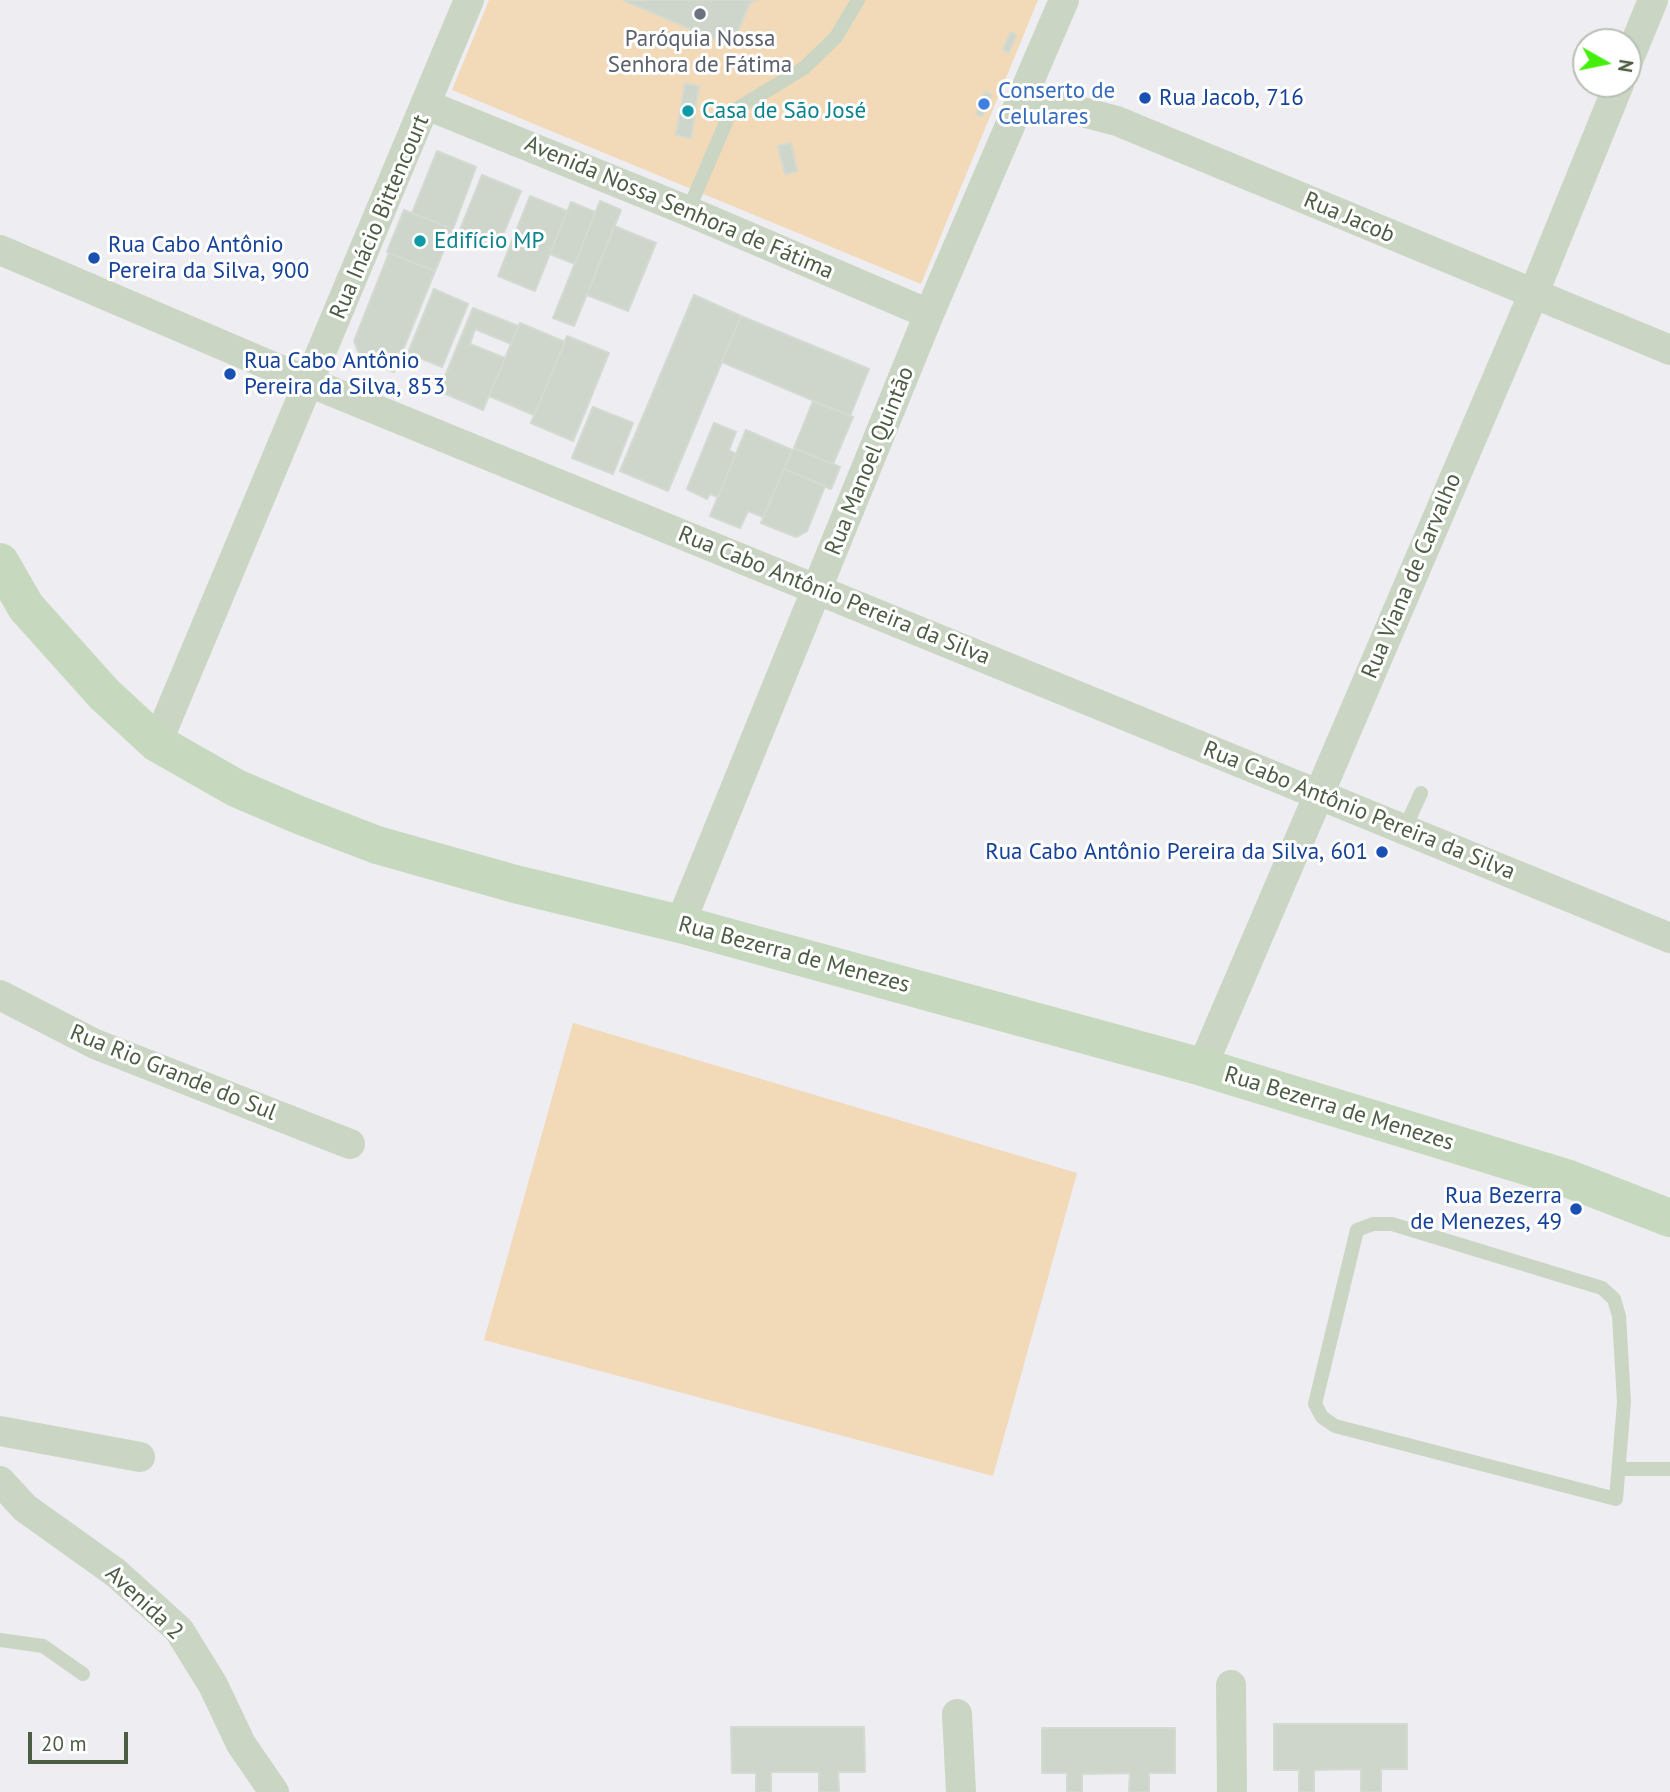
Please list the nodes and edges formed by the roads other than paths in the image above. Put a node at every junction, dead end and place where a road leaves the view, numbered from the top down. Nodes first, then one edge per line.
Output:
1 (469, 0) edge
2 (858, 0) edge
3 (1064, 0) edge
4 (1653, 0) edge
5 (1642, 28) edge
6 (1024, 97) junction
7 (1613, 98) edge
8 (427, 105) junction
9 (688, 211) junction
10 (0, 250) edge
11 (1533, 295) junction
12 (929, 314) junction
13 (1670, 350) edge
14 (310, 383) junction
15 (0, 562) edge
16 (818, 590) junction
17 (13, 608) edge
18 (158, 744) junction
19 (1422, 793) dead end
20 (1318, 795) junction
21 (1405, 830) junction
22 (680, 924) junction
23 (1670, 938) edge
24 (0, 995) edge
25 (1202, 1067) junction
26 (350, 1144) dead end
27 (1670, 1218) edge
28 (0, 1431) edge
29 (140, 1457) dead end
30 (1619, 1469) junction
31 (1670, 1469) edge
32 (0, 1480) edge
33 (0, 1640) edge
34 (83, 1674) dead end
35 (1231, 1685) dead end
36 (957, 1714) dead end
37 (274, 1792) edge
38 (961, 1792) edge
39 (1232, 1792) edge

1 - 8 street, Rua Inácio Bittencourt
2 - 9 lane
3 - 6 street, Rua Manoel Quintão
4 - 5 street
6 - 11 street, Rua Jacob
6 - 12 street, Rua Manoel Quintão
7 - 11 street, Rua Viana de Carvalho
8 - 9 street, Avenida Nossa Senhora de Fátima
8 - 14 street, Rua Inácio Bittencourt
9 - 12 street, Avenida Nossa Senhora de Fátima
10 - 14 street, Rua Cabo Antônio Pereira da Silva
11 - 13 street, Rua Jacob
11 - 20 street, Rua Viana de Carvalho
12 - 16 street, Rua Manoel Quintão
14 - 16 street, Rua Cabo Antônio Pereira da Silva
14 - 18 street, Rua Inácio Bittencourt
15 - 17 street, Rua Bezerra de Menezes
16 - 20 street, Rua Cabo Antônio Pereira da Silva
16 - 22 street, Rua Manoel Quintão
17 - 18 street, Rua Bezerra de Menezes
18 - 22 street, Rua Bezerra de Menezes
19 - 21 lane
20 - 21 street, Rua Cabo Antônio Pereira da Silva
20 - 25 street, Rua Viana de Carvalho
21 - 23 street, Rua Cabo Antônio Pereira da Silva
22 - 25 street, Rua Bezerra de Menezes
24 - 26 street, Rua Rio Grande do Sul
25 - 27 street, Rua Bezerra de Menezes
28 - 29 street
30 - 30 lane
30 - 31 lane
32 - 37 street, Avenida 2
33 - 34 lane
35 - 39 street
36 - 38 street

